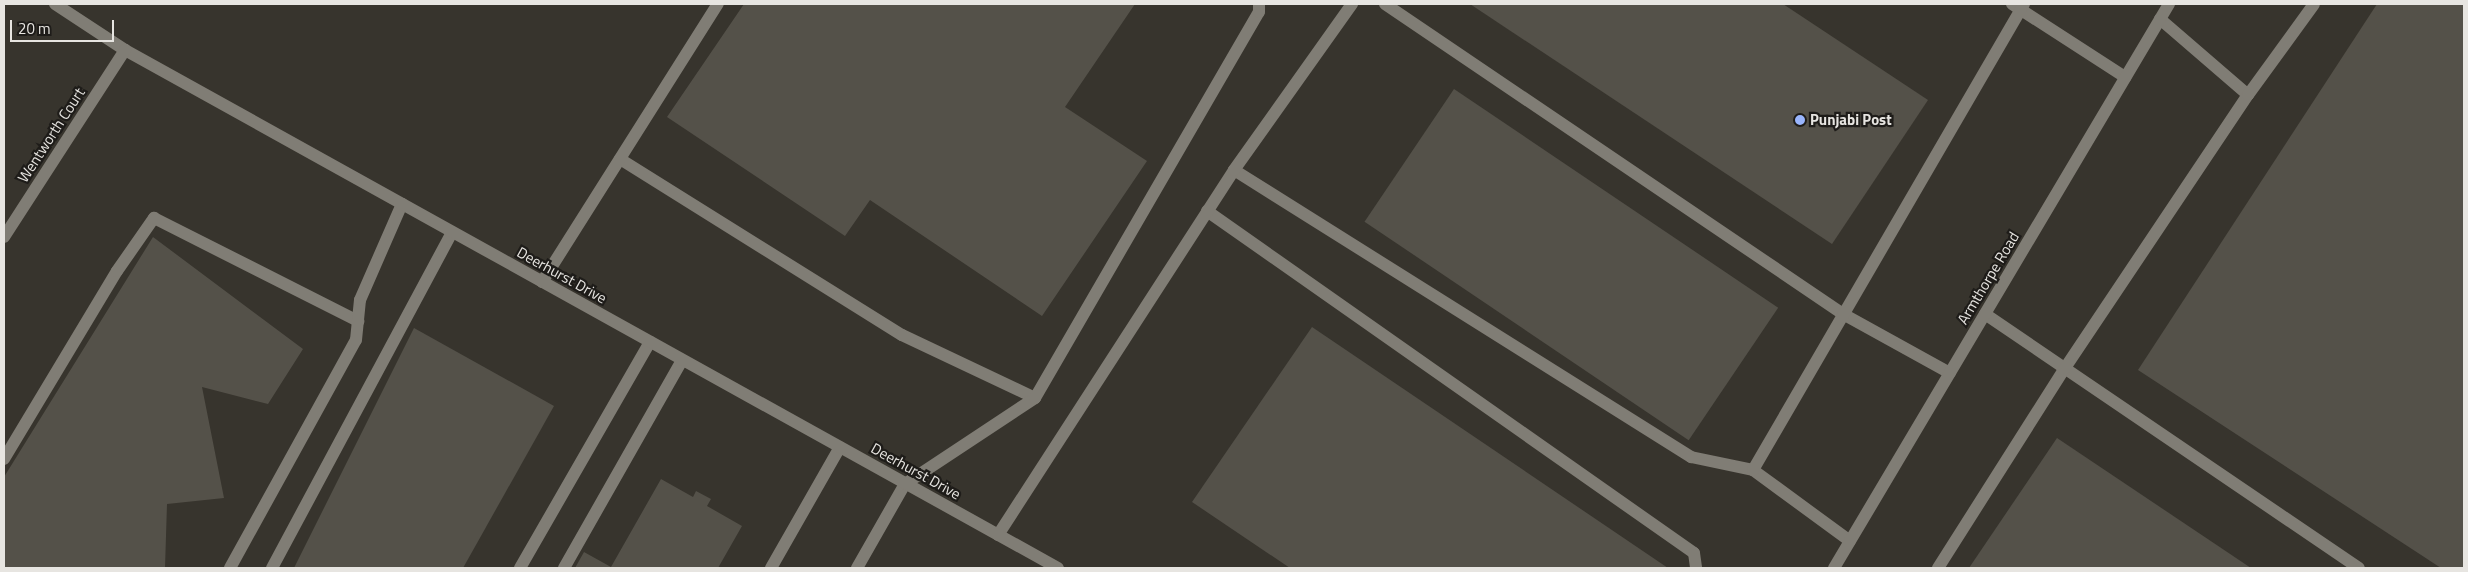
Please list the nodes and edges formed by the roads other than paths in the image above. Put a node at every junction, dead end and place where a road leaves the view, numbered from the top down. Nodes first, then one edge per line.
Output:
1 (55, 4) edge
2 (718, 4) edge
3 (1259, 4) edge
4 (1352, 4) edge
5 (1385, 4) edge
6 (2168, 4) edge
7 (2314, 4) edge
8 (2019, 6) edge
9 (2160, 19) junction
10 (125, 50) junction
11 (2125, 77) junction
12 (2248, 95) junction
13 (620, 159) junction
14 (1234, 170) junction
15 (402, 204) junction
16 (1208, 210) junction
17 (452, 232) junction
18 (4, 237) edge
19 (542, 282) junction
20 (1844, 314) junction
21 (1985, 314) junction
22 (358, 321) junction
23 (650, 342) junction
24 (682, 360) junction
25 (2065, 368) junction
26 (1950, 373) junction
27 (1034, 398) junction
28 (840, 448) junction
29 (4, 459) edge
30 (1753, 470) junction
31 (905, 484) junction
32 (998, 535) junction
33 (1850, 542) junction
34 (230, 568) edge
35 (272, 568) edge
36 (520, 568) edge
37 (564, 568) edge
38 (772, 568) edge
39 (857, 568) edge
40 (1058, 568) edge
41 (1696, 568) edge
42 (1834, 568) edge
43 (1938, 568) edge
44 (2359, 568) edge

1 - 10 street, Deerhurst Drive
2 - 13 street
3 - 27 street
4 - 14 street
5 - 20 street
6 - 9 street, Armthorpe Road
7 - 12 street
8 - 11 street
8 - 20 street
9 - 11 street, Armthorpe Road
9 - 12 street
10 - 15 street, Deerhurst Drive
10 - 18 street, Wentworth Court
11 - 21 street, Armthorpe Road
12 - 25 street
13 - 19 street
13 - 27 street
14 - 16 street
14 - 30 street
15 - 17 street, Deerhurst Drive
15 - 22 street
16 - 32 street
16 - 41 street
17 - 19 street, Deerhurst Drive
17 - 35 street
19 - 23 street, Deerhurst Drive
20 - 26 street
20 - 30 street
21 - 25 street
21 - 26 street, Armthorpe Road
22 - 29 street
22 - 34 street
23 - 24 street, Deerhurst Drive
23 - 36 street
24 - 28 street, Deerhurst Drive
24 - 37 street
25 - 43 street
25 - 44 street
26 - 33 street, Armthorpe Road
27 - 31 street
28 - 31 street, Deerhurst Drive
28 - 38 street
30 - 33 street
31 - 32 street, Deerhurst Drive
31 - 39 street
32 - 40 street, Deerhurst Drive
33 - 42 street, Armthorpe Road

